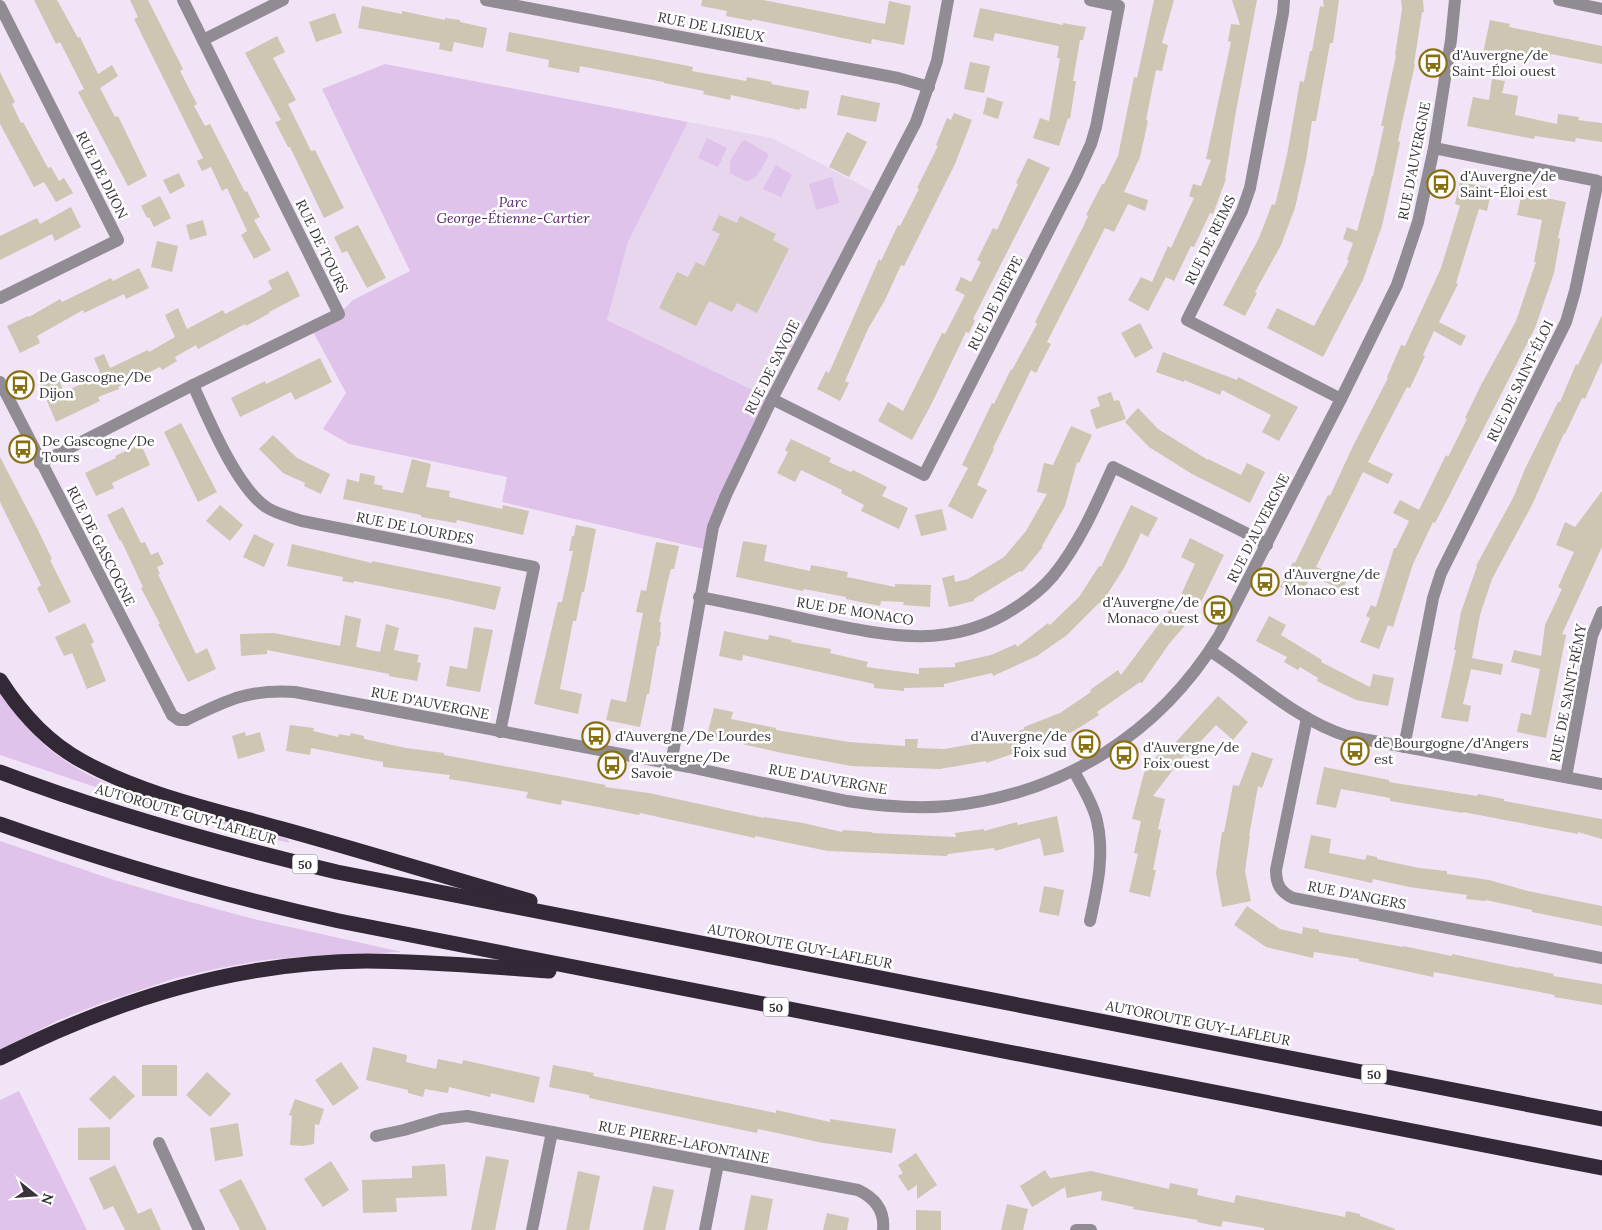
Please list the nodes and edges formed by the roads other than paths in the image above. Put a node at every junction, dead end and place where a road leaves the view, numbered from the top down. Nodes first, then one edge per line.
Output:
1 (183, 0) edge
2 (283, 0) edge
3 (948, 0) edge
4 (1090, 0) edge
5 (1284, 0) edge
6 (1455, 0) edge
7 (1559, 0) edge
8 (493, 1) edge
9 (0, 6) edge
10 (1602, 9) edge
11 (203, 40) junction
12 (929, 87) junction
13 (1434, 148) junction
14 (0, 298) edge
15 (0, 382) edge
16 (193, 385) junction
17 (772, 399) junction
18 (1341, 399) junction
19 (40, 463) junction
20 (1266, 545) junction
21 (699, 597) junction
22 (1601, 614) edge
23 (1210, 650) junction
24 (0, 680) edge
25 (1307, 718) junction
26 (179, 720) joint
27 (500, 732) junction
28 (1404, 747) junction
29 (671, 764) junction
30 (1074, 771) junction
31 (0, 772) edge
32 (1566, 777) junction
33 (1602, 784) edge
34 (0, 824) edge
35 (1090, 921) dead end
36 (618, 927) junction
37 (1602, 958) edge
38 (606, 974) junction
39 (0, 1058) edge
40 (1602, 1119) edge
41 (552, 1132) junction
42 (376, 1136) dead end
43 (159, 1143) dead end
44 (718, 1164) junction
45 (1602, 1168) edge
46 (199, 1230) edge
47 (532, 1230) edge
48 (705, 1230) edge
49 (883, 1230) edge
50 (1076, 1230) edge
51 (1091, 1230) edge

1 - 11 street, RUE DE TOURS
2 - 11 street
3 - 12 street, RUE DE SAVOIE
4 - 17 street, RUE DE DIEPPE
5 - 18 street, RUE DE REIMS
6 - 13 street, RUE D'AUVERGNE
7 - 10 street
8 - 12 street, RUE DE LISIEUX
9 - 14 street, RUE DE DIJON
11 - 16 street, RUE DE TOURS
12 - 17 street, RUE DE SAVOIE
13 - 18 street, RUE D'AUVERGNE
13 - 28 street, RUE DE SAINT-ÉLOI
15 - 19 street, RUE DE GASCOGNE
16 - 19 street, RUE DE TOURS
16 - 27 street, RUE DE LOURDES
17 - 21 street, RUE DE SAVOIE
18 - 20 street, RUE D'AUVERGNE
19 - 26 street, RUE DE GASCOGNE
20 - 21 street, RUE DE MONACO
20 - 23 street, RUE D'AUVERGNE
21 - 29 street, RUE DE SAVOIE
22 - 32 street, RUE DE SAINT-RÉMY
23 - 25 street
23 - 30 street, RUE D'AUVERGNE
24 - 36 highway
25 - 28 street
25 - 37 street, RUE D'ANGERS
26 - 27 street, RUE D'AUVERGNE
27 - 29 street, RUE D'AUVERGNE
28 - 32 street
29 - 30 street, RUE D'AUVERGNE
30 - 35 street
31 - 36 highway, AUTOROUTE GUY-LAFLEUR / 50
32 - 33 street
34 - 38 highway, 50
36 - 40 highway, AUTOROUTE GUY-LAFLEUR / 50
38 - 39 highway
38 - 45 highway, 50
41 - 42 street, RUE PIERRE-LAFONTAINE
41 - 44 street, RUE PIERRE-LAFONTAINE
41 - 47 street
43 - 46 street
44 - 48 street
44 - 49 street, RUE PIERRE-LAFONTAINE
50 - 51 street

